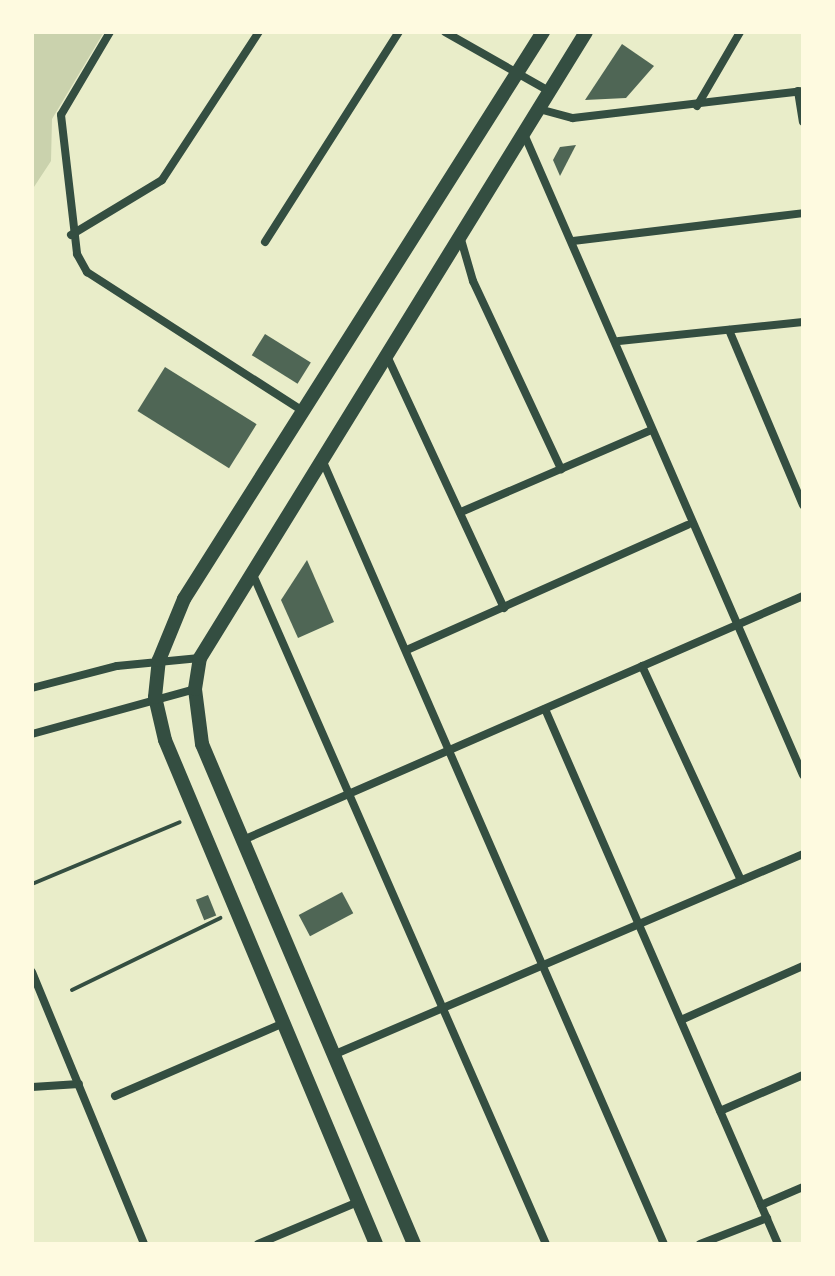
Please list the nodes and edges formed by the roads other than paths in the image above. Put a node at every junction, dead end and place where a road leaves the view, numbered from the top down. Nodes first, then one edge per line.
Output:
1 (110, 32) edge
2 (259, 32) edge
3 (399, 32) edge
4 (445, 32) edge
5 (543, 32) edge
6 (586, 32) edge
7 (740, 32) edge
8 (517, 73) junction
9 (549, 91) junction
10 (801, 91) edge
11 (697, 106) junction
12 (539, 109) junction
13 (803, 122) edge
14 (524, 134) junction
15 (803, 213) edge
16 (71, 235) junction
17 (460, 235) junction
18 (573, 241) junction
19 (265, 242) dead end
20 (803, 322) edge
21 (729, 330) junction
22 (619, 341) junction
23 (387, 356) junction
24 (303, 411) junction
25 (651, 430) junction
26 (324, 464) junction
27 (561, 469) junction
28 (803, 505) edge
29 (461, 512) junction
30 (688, 525) junction
31 (254, 577) junction
32 (803, 596) edge
33 (504, 608) junction
34 (738, 625) junction
35 (409, 649) junction
36 (200, 658) junction
37 (159, 660) junction
38 (642, 666) junction
39 (32, 688) edge
40 (195, 689) junction
41 (155, 697) junction
42 (545, 709) junction
43 (32, 734) edge
44 (453, 749) junction
45 (803, 775) edge
46 (351, 793) junction
47 (242, 841) junction
48 (803, 854) edge
49 (741, 880) junction
50 (639, 925) junction
51 (544, 964) junction
52 (803, 966) edge
53 (32, 972) edge
54 (444, 1008) junction
55 (681, 1020) junction
56 (281, 1024) junction
57 (333, 1055) junction
58 (803, 1075) edge
59 (79, 1084) junction
60 (32, 1087) edge
61 (115, 1096) dead end
62 (720, 1111) junction
63 (803, 1187) edge
64 (358, 1202) junction
65 (761, 1205) junction
66 (767, 1218) junction
67 (144, 1244) edge
68 (258, 1244) edge
69 (376, 1244) edge
70 (414, 1244) edge
71 (546, 1244) edge
72 (664, 1244) edge
73 (700, 1244) edge
74 (778, 1244) edge

1 - 16 street
2 - 16 street
3 - 19 street
4 - 8 street
5 - 8 street
6 - 9 street
7 - 11 street
8 - 9 street
8 - 24 street
9 - 12 street
10 - 11 street
10 - 13 street
11 - 12 street
12 - 14 street
14 - 17 street
14 - 18 street
15 - 18 street
16 - 24 street
17 - 23 street
17 - 27 street
18 - 22 street
20 - 21 street
21 - 22 street
21 - 28 street
22 - 25 street
23 - 26 street
23 - 29 street
24 - 37 street
25 - 27 street
25 - 30 street
26 - 31 street
26 - 35 street
27 - 29 street
29 - 33 street
30 - 33 street
30 - 34 street
31 - 36 street
31 - 46 street
32 - 34 street
33 - 35 street
34 - 38 street
34 - 45 street
35 - 44 street
36 - 37 street
36 - 40 street
37 - 39 street
37 - 41 street
38 - 42 street
38 - 49 street
40 - 41 street
40 - 47 street
41 - 43 street
41 - 56 street
42 - 44 street
42 - 50 street
44 - 46 street
44 - 51 street
46 - 47 street
46 - 54 street
47 - 57 street
48 - 49 street
49 - 50 street
50 - 51 street
50 - 55 street
51 - 54 street
51 - 72 street
52 - 55 street
53 - 59 street
54 - 57 street
54 - 71 street
55 - 62 street
56 - 61 street
56 - 64 street
57 - 70 street
58 - 62 street
59 - 60 street
59 - 67 street
62 - 65 street
63 - 65 street
64 - 68 street
64 - 69 street
65 - 66 street
66 - 73 street
66 - 74 street

